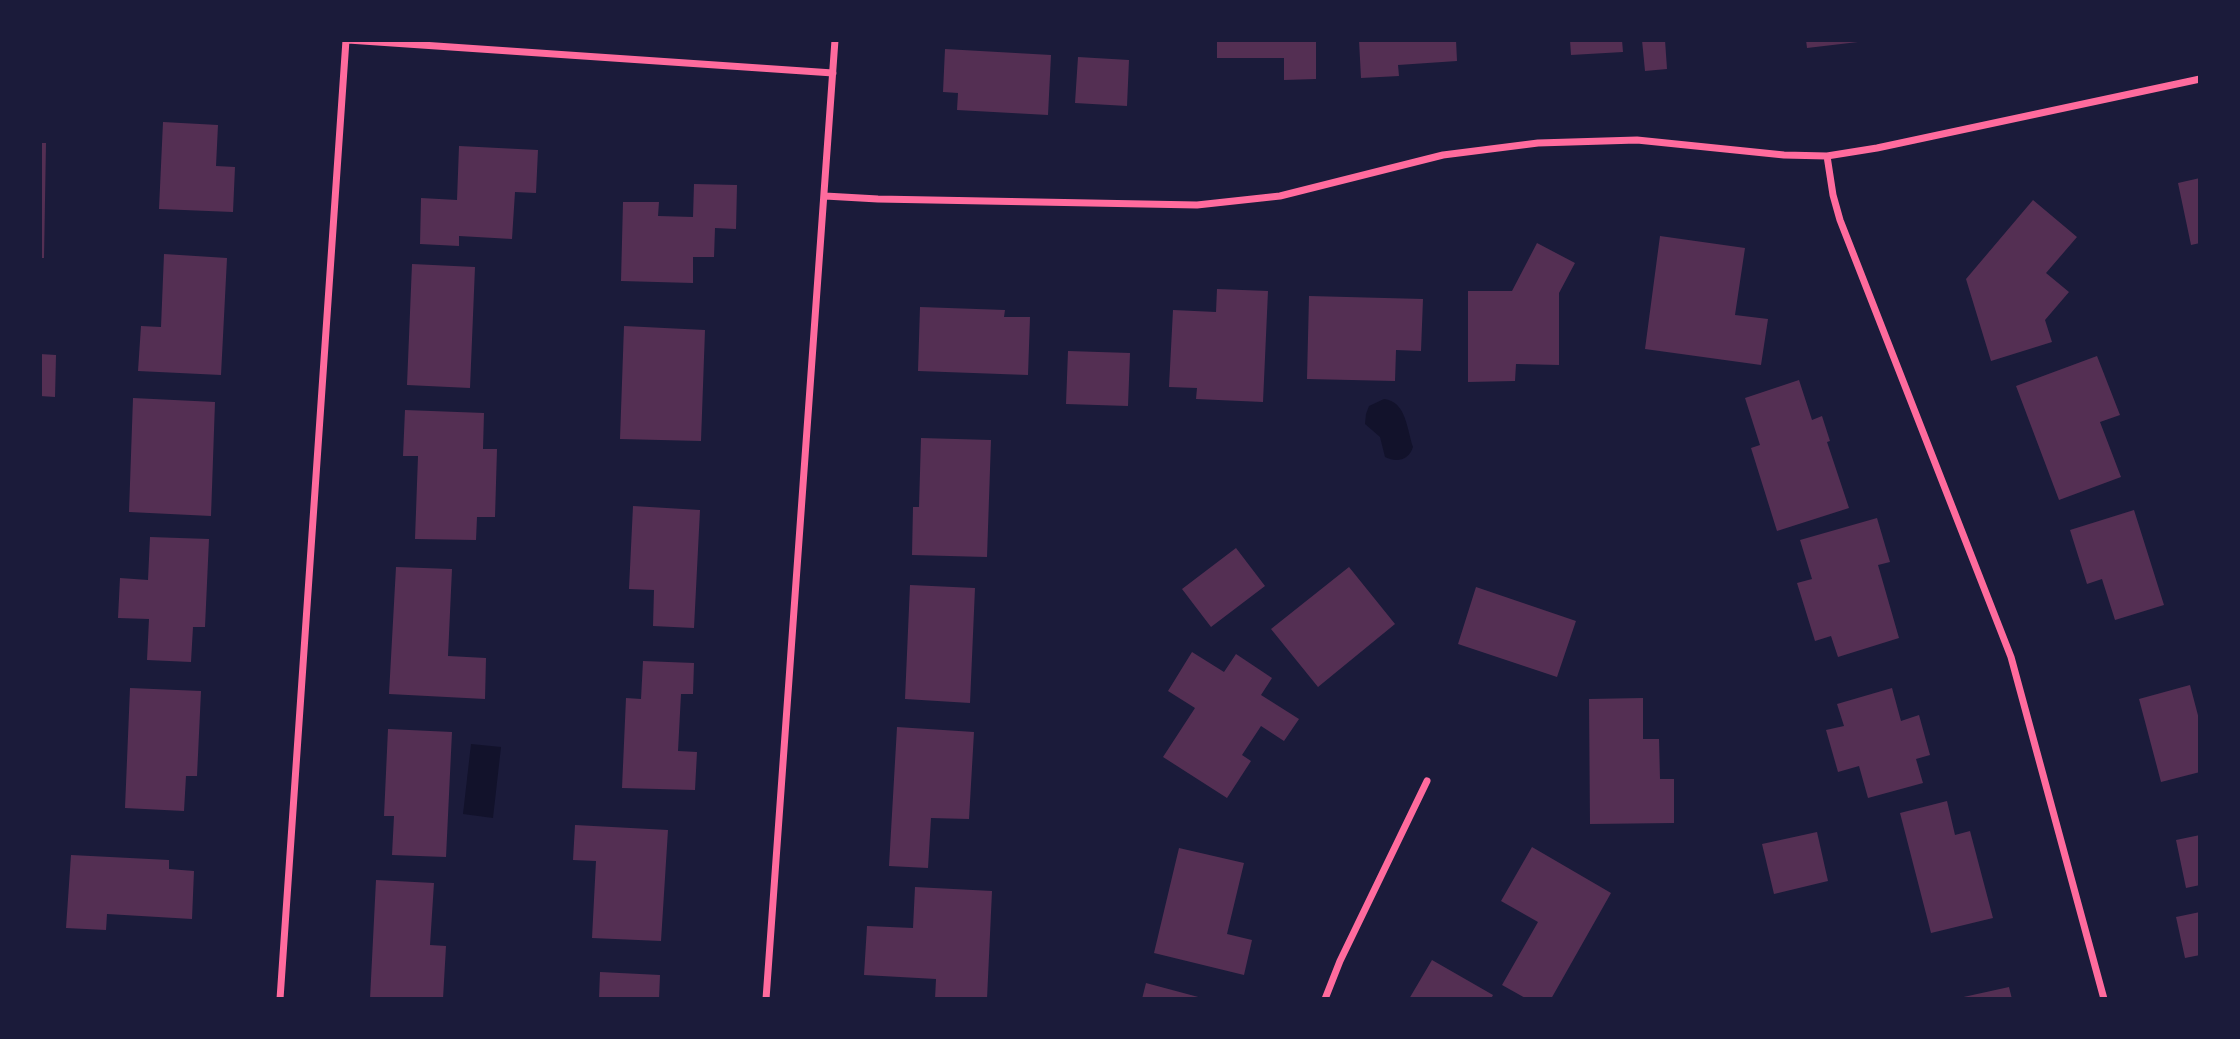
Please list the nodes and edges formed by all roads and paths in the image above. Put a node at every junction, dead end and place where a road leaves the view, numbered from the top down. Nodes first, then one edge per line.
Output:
1 (347, 40) edge
2 (835, 40) edge
3 (833, 73) junction
4 (2200, 79) edge
5 (1827, 156) junction
6 (825, 196) junction
7 (1427, 781) dead end
8 (280, 999) edge
9 (766, 999) edge
10 (1325, 999) edge
11 (2104, 999) edge

1 - 3 street
1 - 8 street
2 - 3 street
3 - 6 street
4 - 5 street
5 - 6 street
5 - 11 street
6 - 9 street
7 - 10 street

